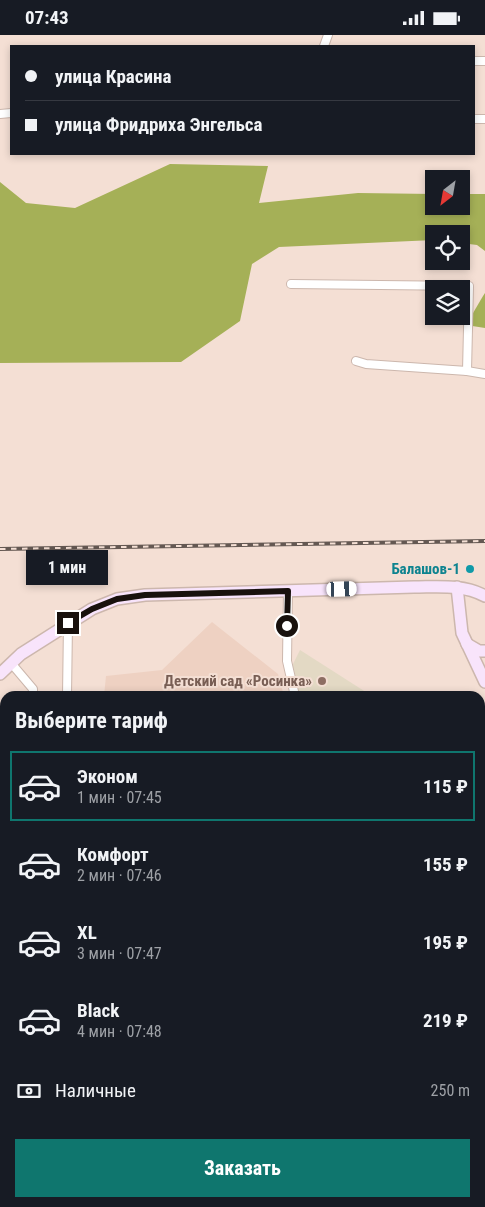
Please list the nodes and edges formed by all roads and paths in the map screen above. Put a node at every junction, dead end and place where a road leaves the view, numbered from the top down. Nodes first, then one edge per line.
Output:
1 (291, 284) dead end
2 (356, 361) dead end
3 (467, 371) junction
4 (485, 374) edge
5 (456, 587) junction
6 (288, 591) junction
7 (485, 596) edge
8 (68, 623) junction
9 (467, 644) junction
10 (485, 651) edge
11 (11, 663) junction
12 (0, 674) edge
13 (485, 682) edge
14 (33, 691) edge
15 (67, 691) edge
16 (294, 691) edge

1 - 3 street
2 - 3 street
3 - 4 street
5 - 6 main road
5 - 7 main road
5 - 9 main road
6 - 8 main road
6 - 16 street
8 - 11 main road
8 - 15 street
9 - 10 main road
9 - 13 main road
11 - 12 main road
11 - 14 street

